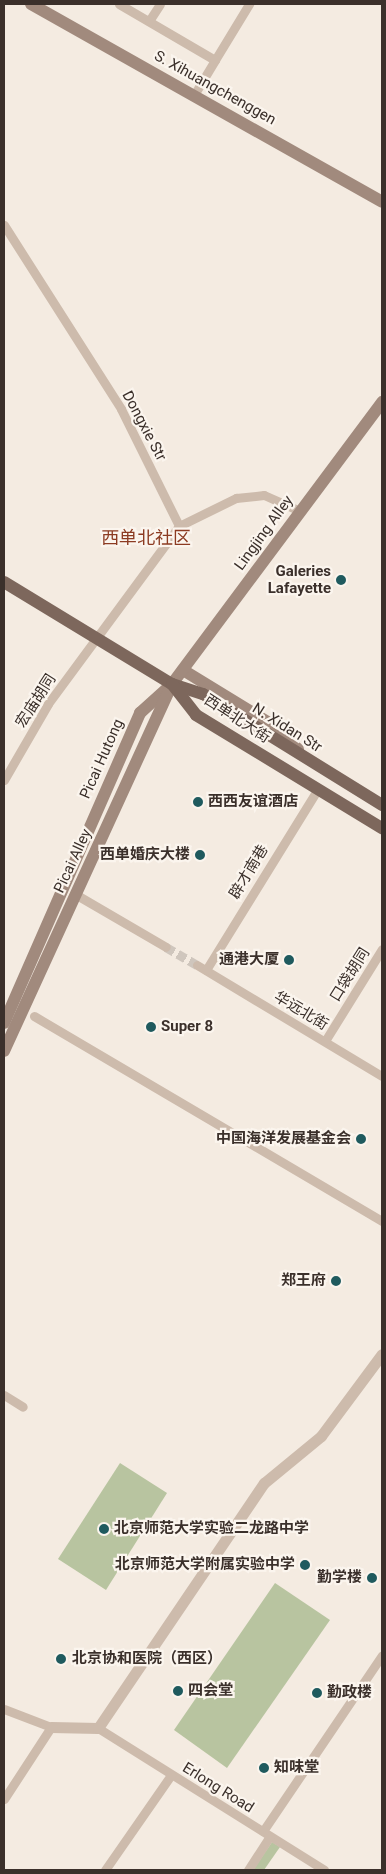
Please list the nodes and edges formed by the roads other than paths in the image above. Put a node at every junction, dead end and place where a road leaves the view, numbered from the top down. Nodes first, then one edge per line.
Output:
1 (31, 4) edge
2 (119, 4) edge
3 (160, 4) edge
4 (249, 4) edge
5 (149, 21) junction
6 (215, 60) junction
7 (194, 95) junction
8 (382, 202) edge
9 (4, 225) edge
10 (382, 402) edge
11 (300, 510) junction
12 (179, 526) junction
13 (4, 582) edge
14 (96, 638) junction
15 (183, 670) junction
16 (172, 684) junction
17 (315, 764) junction
18 (4, 780) edge
19 (318, 789) junction
20 (382, 805) edge
21 (382, 828) edge
22 (75, 894) junction
23 (166, 947) tunnel mouth
24 (382, 949) edge
25 (197, 965) tunnel mouth
26 (206, 970) junction
27 (34, 1016) dead end
28 (4, 1022) edge
29 (325, 1041) junction
30 (4, 1052) edge
31 (382, 1076) edge
32 (382, 1220) edge
33 (382, 1354) edge
34 (4, 1395) edge
35 (23, 1407) dead end
36 (382, 1656) edge
37 (4, 1709) edge
38 (51, 1727) junction
39 (98, 1728) junction
40 (172, 1775) junction
41 (4, 1799) edge
42 (266, 1834) junction
43 (105, 1870) edge
44 (248, 1870) edge
45 (324, 1870) edge

1 - 7 main road, S. Xihuangchenggen
2 - 5 street
3 - 5 street
4 - 6 street
5 - 6 street
6 - 7 street
7 - 8 main road, S. Xihuangchenggen
9 - 12 street, Dongxie Str
10 - 11 main road, Lingjing Alley
11 - 12 street
11 - 15 main road, Lingjing Alley
12 - 14 street
13 - 14 main road, 西单北大街
14 - 16 main road, 西单北大街
14 - 18 street, 宏庙胡同
15 - 16 main road, Lingjing Alley
15 - 17 main road
16 - 17 main road, N. Xidan Str
16 - 19 main road, 西单北大街
16 - 22 main road, Picai Alley
16 - 28 main road, Picai Hutong
17 - 20 main road, N. Xidan Str
19 - 21 main road, 西单北大街
19 - 26 street, 辟才南巷
22 - 23 street
22 - 30 main road, Picai Alley
24 - 29 street, 口袋胡同
25 - 26 street, 华远北街
26 - 29 street, 华远北街
27 - 32 street
29 - 31 street, 华远北街
33 - 39 street
34 - 35 street
36 - 42 street
37 - 38 street
38 - 39 street
38 - 41 street
39 - 40 street, Erlong Road
40 - 42 street, Erlong Road
40 - 43 street
42 - 44 street
42 - 45 street, Erlong Road

